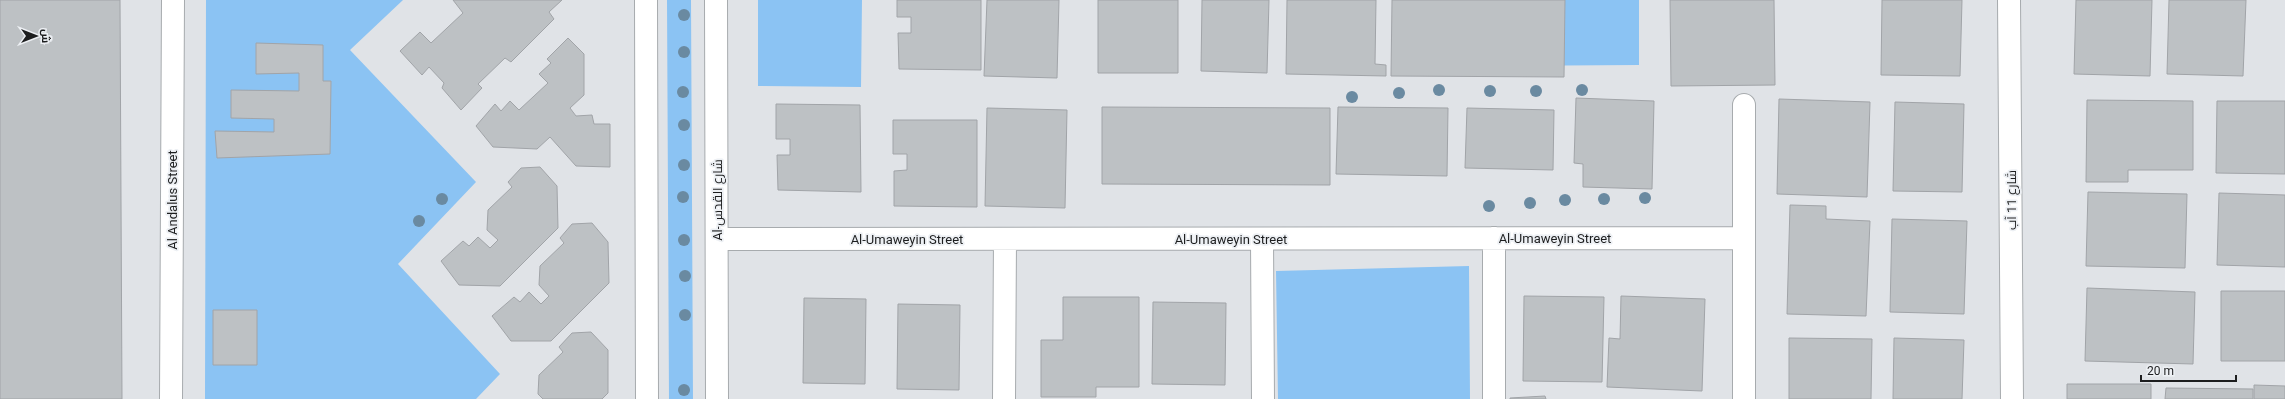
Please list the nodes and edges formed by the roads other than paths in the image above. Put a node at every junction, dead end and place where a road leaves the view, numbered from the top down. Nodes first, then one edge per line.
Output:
1 (173, 0) edge
2 (646, 0) edge
3 (716, 0) edge
4 (2009, 0) edge
5 (1744, 105) dead end
6 (1494, 238) junction
7 (1744, 238) junction
8 (718, 239) junction
9 (1005, 239) junction
10 (1262, 239) junction
11 (171, 399) edge
12 (647, 399) edge
13 (717, 399) edge
14 (1004, 399) edge
15 (1263, 399) edge
16 (1494, 399) edge
17 (1744, 399) edge
18 (2012, 399) edge

1 - 11 street, Al Andalus Street
2 - 12 street
3 - 8 street, Al-شارع القدس
4 - 18 street, شارع 11 آب
5 - 7 street
6 - 7 street, Al-Umaweyin Street
6 - 10 street, Al-Umaweyin Street
6 - 16 street
7 - 17 street
8 - 9 street, Al-Umaweyin Street
8 - 13 street, Al-شارع القدس
9 - 10 street, Al-Umaweyin Street
9 - 14 street
10 - 15 street

